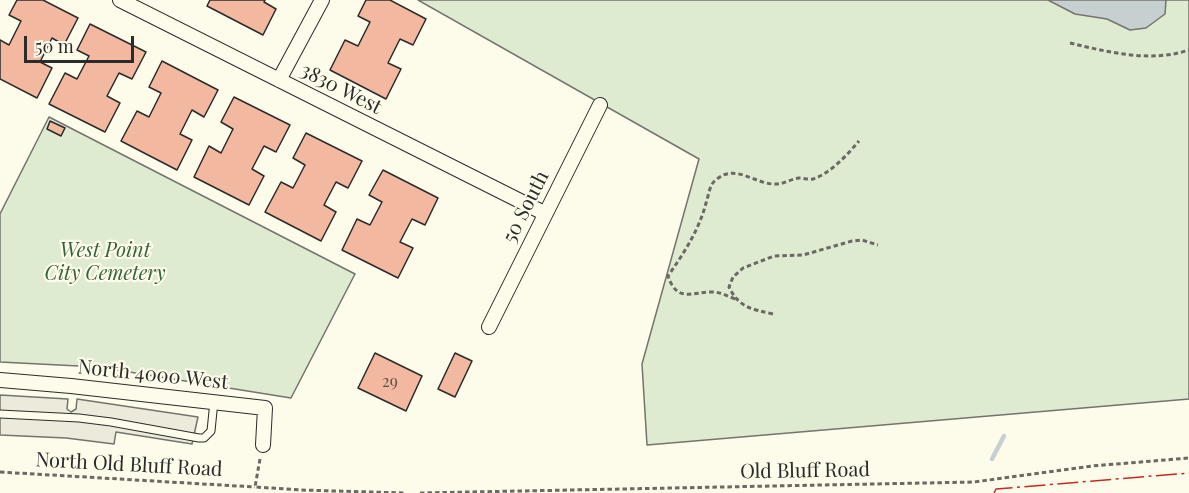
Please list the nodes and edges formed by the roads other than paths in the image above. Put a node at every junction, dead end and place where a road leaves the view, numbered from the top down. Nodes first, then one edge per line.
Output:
1 (120, 0) edge
2 (322, 0) edge
3 (279, 80) junction
4 (600, 105) dead end
5 (544, 213) junction
6 (489, 327) dead end
7 (0, 380) edge
8 (214, 401) junction
9 (0, 414) edge
10 (262, 445) road end

1 - 3 street, 3830 West
2 - 3 street
3 - 5 street, 3830 West
4 - 5 street, 50 South
5 - 6 street, 50 South
7 - 8 street, North 4000 West
8 - 9 lane
8 - 10 street, North 4000 West

